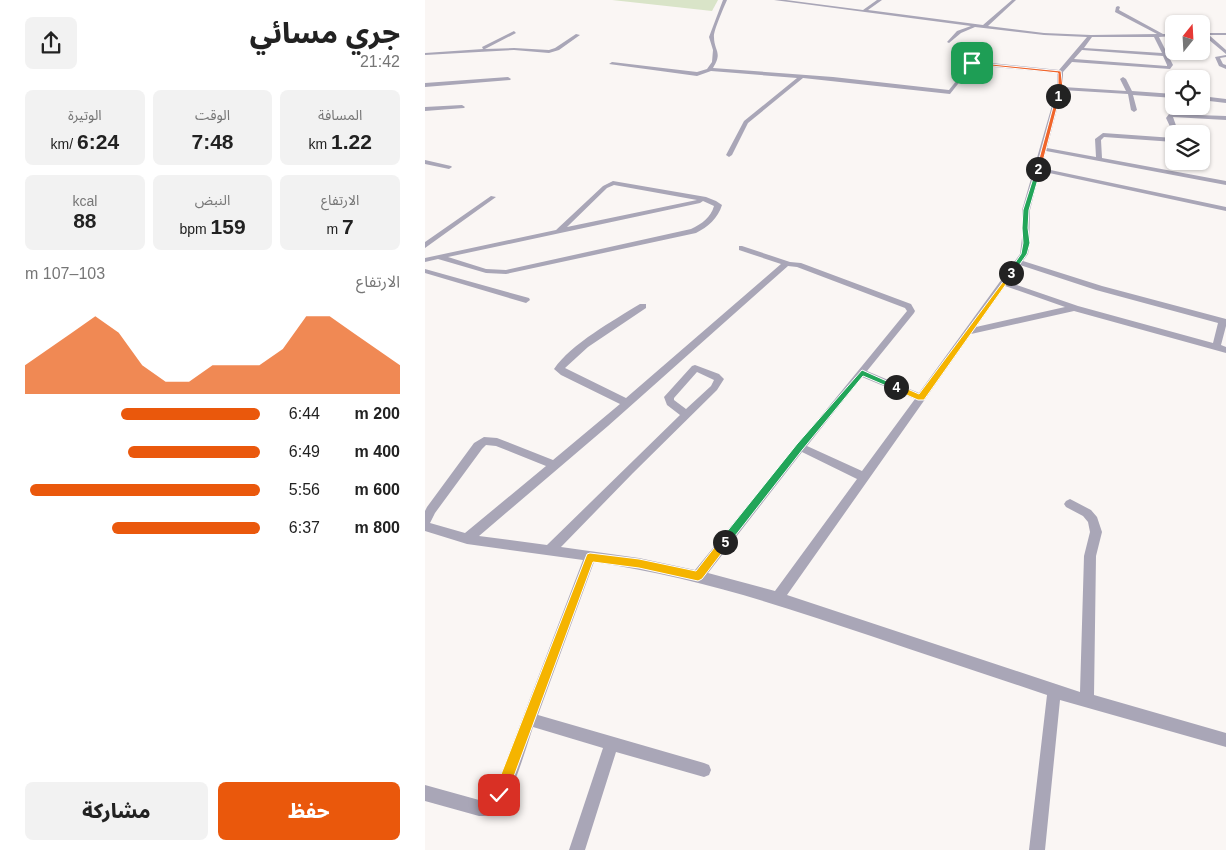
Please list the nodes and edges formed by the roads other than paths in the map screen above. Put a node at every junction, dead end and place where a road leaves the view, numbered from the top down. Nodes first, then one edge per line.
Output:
1 (725, 0) edge
2 (776, 0) edge
3 (880, 0) edge
4 (1014, 0) edge
5 (1118, 7) dead end
6 (864, 10) junction
7 (976, 25) junction
8 (985, 26) junction
9 (514, 32) dead end
10 (1210, 34) edge
11 (1226, 34) edge
12 (577, 35) dead end
13 (1159, 35) junction
14 (1165, 35) edge
15 (1091, 36) junction
16 (1123, 36) junction
17 (1210, 40) edge
18 (949, 42) dead end
19 (1082, 49) junction
20 (481, 50) junction
21 (1131, 52) junction
22 (425, 54) edge
23 (1226, 54) edge
24 (1165, 55) joint
25 (1071, 60) junction
26 (1168, 60) edge
27 (612, 64) dead end
28 (1226, 67) edge
29 (711, 69) junction
30 (1060, 72) junction
31 (801, 77) junction
32 (508, 79) dead end
33 (1123, 79) dead end
34 (425, 85) edge
35 (1060, 88) junction
36 (1130, 93) junction
37 (1165, 95) edge
38 (1210, 99) edge
39 (1226, 101) edge
40 (463, 107) dead end
41 (425, 109) edge
42 (1134, 110) dead end
43 (1226, 118) edge
44 (1172, 125) edge
45 (1165, 139) edge
46 (1044, 150) junction
47 (729, 155) dead end
48 (1099, 159) junction
49 (425, 162) edge
50 (449, 167) dead end
51 (1038, 169) junction
52 (1226, 183) edge
53 (493, 197) dead end
54 (706, 199) junction
55 (1226, 209) edge
56 (559, 231) junction
57 (425, 246) edge
58 (742, 248) dead end
59 (438, 257) junction
60 (425, 260) edge
61 (1019, 262) junction
62 (788, 264) junction
63 (425, 271) edge
64 (1004, 283) junction
65 (526, 300) dead end
66 (643, 306) dead end
67 (1075, 308) junction
68 (1225, 322) edge
69 (969, 332) junction
70 (1216, 347) junction
71 (1226, 350) edge
72 (862, 373) junction
73 (921, 398) junction
74 (627, 403) junction
75 (686, 415) junction
76 (800, 447) junction
77 (554, 465) junction
78 (864, 477) junction
79 (1069, 504) dead end
80 (425, 522) edge
81 (425, 526) edge
82 (467, 539) junction
83 (550, 550) junction
84 (590, 557) junction
85 (698, 576) junction
86 (778, 598) junction
87 (1054, 691) junction
88 (1087, 700) junction
89 (529, 719) junction
90 (1226, 740) edge
91 (612, 743) junction
92 (703, 770) dead end
93 (425, 793) edge
94 (577, 850) edge
95 (1037, 850) edge

1 - 29 street
2 - 6 street
3 - 6 street
4 - 8 street
5 - 13 street
6 - 7 street
7 - 8 street
7 - 18 street
8 - 15 street
9 - 20 street
10 - 11 street
12 - 20 street
13 - 14 street
13 - 16 street
13 - 24 street
15 - 16 street
15 - 19 street
16 - 21 street
17 - 23 street
19 - 21 street
19 - 25 street
20 - 22 street
21 - 24 street
23 - 28 street
25 - 26 street
25 - 30 street
27 - 29 street
29 - 31 street
30 - 31 street
30 - 35 street
31 - 47 street
32 - 34 street
33 - 36 street
35 - 36 street
35 - 46 street
36 - 37 street
36 - 42 street
38 - 39 street
40 - 41 street
43 - 44 street
45 - 48 street
46 - 48 street
46 - 51 street
48 - 52 street
49 - 50 street
51 - 55 street
51 - 61 street
53 - 57 street
54 - 56 street
54 - 56 street
54 - 59 street
56 - 59 street
58 - 62 street
59 - 60 street
61 - 64 street
61 - 68 street
62 - 72 street
62 - 74 street
63 - 65 street
64 - 67 street
64 - 69 street
66 - 74 street
67 - 69 street
67 - 70 street
68 - 70 street
69 - 73 street
70 - 71 street
72 - 73 street
72 - 76 street
73 - 78 street
74 - 77 street
75 - 75 street
75 - 83 street
76 - 78 street
76 - 85 street
77 - 80 street
77 - 82 street
78 - 86 street
79 - 88 street
81 - 82 street
82 - 83 street
83 - 84 street
84 - 85 street
84 - 89 street
85 - 86 street
86 - 87 street
87 - 88 street
87 - 95 street
88 - 90 street
89 - 91 street
89 - 93 street
91 - 92 street
91 - 94 street

